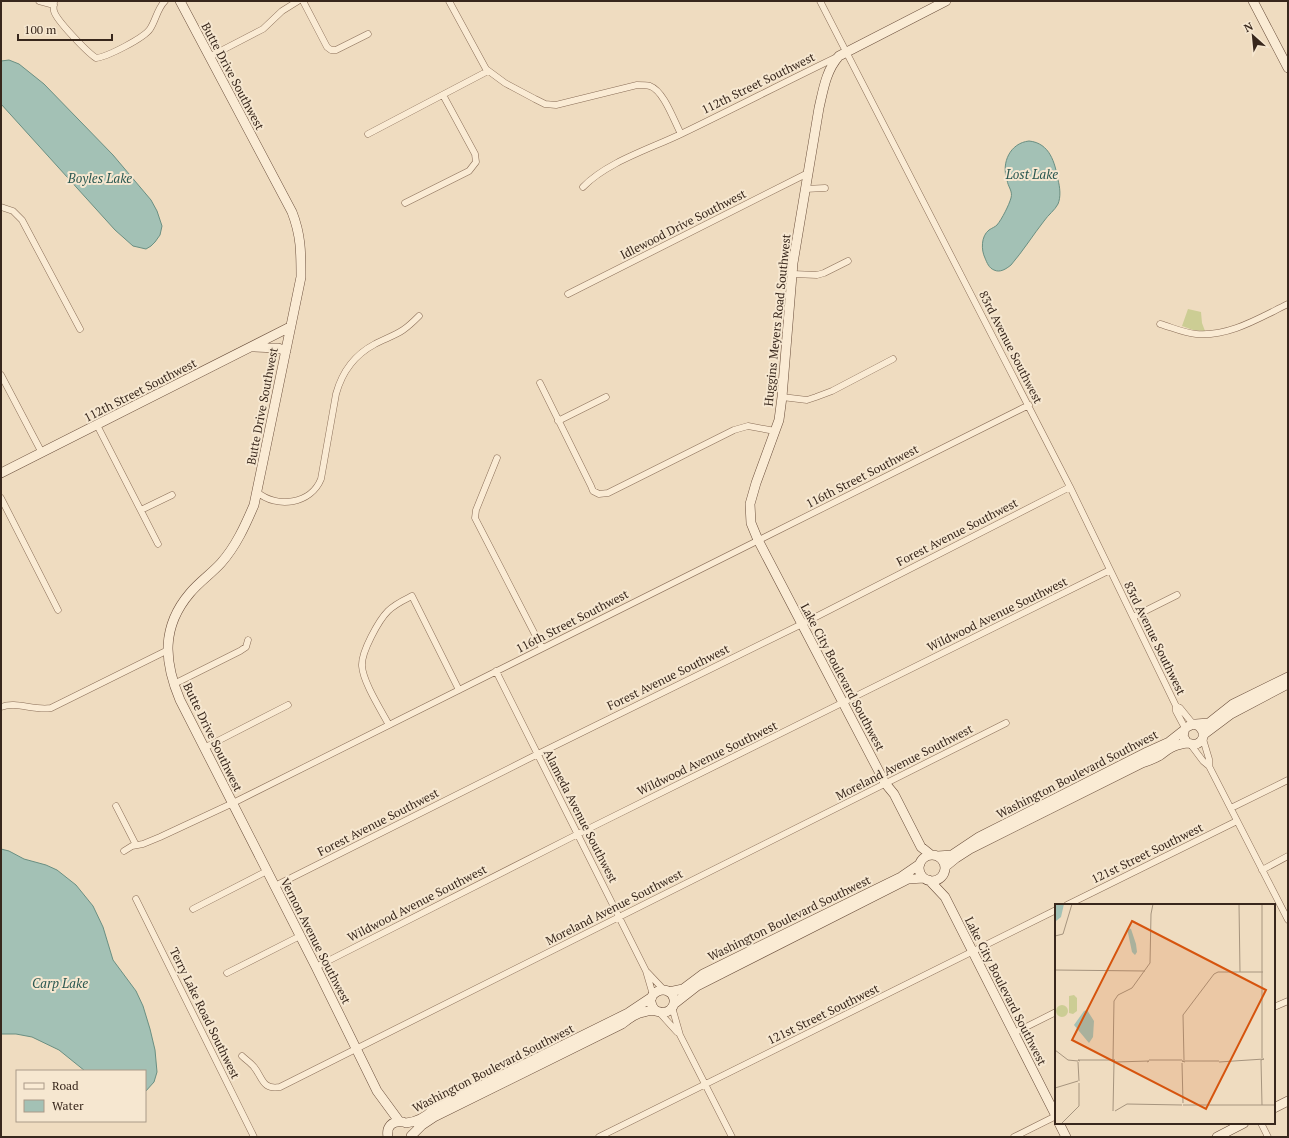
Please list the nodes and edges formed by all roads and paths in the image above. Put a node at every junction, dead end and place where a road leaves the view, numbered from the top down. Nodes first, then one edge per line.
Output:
1 (39, 1) edge
2 (165, 1) edge
3 (180, 1) edge
4 (298, 1) edge
5 (303, 1) edge
6 (449, 1) edge
7 (820, 1) edge
8 (946, 1) edge
9 (1254, 1) edge
10 (54, 3) edge
11 (368, 34) dead end
12 (847, 51) junction
13 (839, 56) junction
14 (209, 57) junction
15 (1288, 68) edge
16 (488, 71) junction
17 (443, 95) junction
18 (368, 134) dead end
19 (681, 134) junction
20 (808, 173) junction
21 (582, 187) dead end
22 (825, 188) dead end
23 (806, 189) junction
24 (405, 203) dead end
25 (1, 207) edge
26 (848, 262) dead end
27 (793, 274) junction
28 (568, 294) dead end
29 (1288, 304) edge
30 (419, 316) dead end
31 (1160, 324) dead end
32 (290, 327) junction
33 (80, 329) dead end
34 (252, 347) junction
35 (286, 351) junction
36 (893, 359) dead end
37 (1, 375) edge
38 (540, 383) dead end
39 (606, 397) dead end
40 (782, 397) junction
41 (1029, 405) junction
42 (558, 421) junction
43 (96, 426) junction
44 (775, 431) junction
45 (42, 453) junction
46 (497, 458) dead end
47 (1, 474) edge
48 (1070, 487) junction
49 (257, 492) junction
50 (172, 495) dead end
51 (1, 498) edge
52 (141, 510) junction
53 (750, 515) joint
54 (758, 540) junction
55 (158, 544) dead end
56 (1110, 570) junction
57 (1177, 595) dead end
58 (58, 610) dead end
59 (1133, 617) junction
60 (802, 624) junction
61 (248, 640) dead end
62 (542, 648) junction
63 (168, 650) junction
64 (496, 671) junction
65 (1288, 677) edge
66 (174, 684) junction
67 (1288, 684) edge
68 (459, 690) junction
69 (844, 702) junction
70 (288, 705) dead end
71 (1176, 706) junction
72 (1, 707) edge
73 (1006, 723) dead end
74 (388, 725) junction
75 (1189, 727) junction
76 (1203, 737) junction
77 (1189, 744) junction
78 (204, 748) junction
79 (538, 754) junction
80 (1209, 766) junction
81 (1288, 780) edge
82 (885, 783) junction
83 (233, 803) junction
84 (116, 806) dead end
85 (1230, 808) junction
86 (1237, 821) junction
87 (578, 834) junction
88 (136, 845) junction
89 (921, 847) junction
90 (124, 851) dead end
91 (934, 855) junction
92 (1288, 856) edge
93 (920, 863) junction
94 (945, 870) junction
95 (1262, 870) junction
96 (267, 871) junction
97 (926, 879) junction
98 (274, 886) junction
99 (945, 897) junction
100 (136, 899) dead end
101 (1069, 904) edge
102 (1276, 904) edge
103 (194, 909) dead end
104 (1055, 910) edge
105 (620, 916) junction
106 (1288, 920) edge
107 (300, 936) junction
108 (972, 952) junction
109 (316, 967) junction
110 (646, 971) junction
111 (227, 973) dead end
112 (666, 991) junction
113 (652, 996) junction
114 (1288, 1001) edge
115 (673, 1006) junction
116 (1275, 1007) edge
117 (657, 1011) junction
118 (1055, 1012) edge
119 (1014, 1033) junction
120 (680, 1035) junction
121 (356, 1048) junction
122 (242, 1056) dead end
123 (705, 1084) junction
124 (377, 1091) junction
125 (1288, 1101) edge
126 (1275, 1108) edge
127 (1055, 1114) edge
128 (1055, 1116) edge
129 (402, 1122) junction
130 (1060, 1124) edge
131 (1242, 1124) edge
132 (1262, 1124) edge
133 (388, 1131) edge
134 (411, 1136) edge
135 (254, 1137) edge
136 (378, 1137) edge
137 (600, 1137) edge
138 (732, 1137) edge
139 (1014, 1137) edge
140 (1066, 1137) edge
141 (1217, 1137) edge
142 (1268, 1137) edge

1 - 10 street
2 - 10 street
3 - 14 street, Butte Drive Southwest
4 - 14 street
5 - 11 street
6 - 16 street
7 - 12 street, 83rd Avenue Southwest
8 - 12 street, 112th Street Southwest
9 - 15 street
12 - 13 street, 112th Street Southwest
12 - 41 street, 83rd Avenue Southwest
13 - 19 street, 112th Street Southwest
13 - 20 street, Huggins Meyers Road Southwest
14 - 32 street, Butte Drive Southwest
16 - 17 street
16 - 19 street
17 - 18 street
17 - 24 street
19 - 21 street, 112th Street Southwest
20 - 23 street, Huggins Meyers Road Southwest
20 - 28 street, Idlewood Drive Southwest
22 - 23 street
23 - 27 street, Huggins Meyers Road Southwest
25 - 33 street
26 - 27 street
27 - 40 street, Huggins Meyers Road Southwest
29 - 31 street
30 - 49 street
32 - 34 street, 112th Street Southwest
32 - 35 street, Butte Drive Southwest
34 - 35 street
34 - 43 street, 112th Street Southwest
35 - 49 street, Butte Drive Southwest
36 - 40 street
37 - 45 street
38 - 42 street
39 - 42 street
40 - 44 street, Huggins Meyers Road Southwest
41 - 48 street, 83rd Avenue Southwest
41 - 54 street, 116th Street Southwest
42 - 44 street
43 - 45 street, 112th Street Southwest
43 - 52 street
44 - 53 street, Huggins Meyers Road Southwest
45 - 47 street, 112th Street Southwest
46 - 62 street
48 - 56 street, 83rd Avenue Southwest
48 - 60 street, Forest Avenue Southwest
49 - 63 street, Butte Drive Southwest
50 - 52 street
51 - 58 street
52 - 55 street
53 - 54 street, Lake City Boulevard Southwest
54 - 60 street, Lake City Boulevard Southwest
54 - 62 street, 116th Street Southwest
56 - 59 street, 83rd Avenue Southwest
56 - 69 street, Wildwood Avenue Southwest
57 - 59 street
59 - 71 street, 83rd Avenue Southwest
60 - 69 street, Lake City Boulevard Southwest
60 - 79 street, Forest Avenue Southwest
61 - 66 street
62 - 64 street, 116th Street Southwest
63 - 66 street, Butte Drive Southwest
63 - 72 street
64 - 68 street, 116th Street Southwest
64 - 79 street, Alameda Avenue Southwest
65 - 75 street, Washington Boulevard Southwest
66 - 78 street, Butte Drive Southwest
67 - 76 street
68 - 74 street, 116th Street Southwest
68 - 74 street
69 - 82 street, Lake City Boulevard Southwest
69 - 87 street, Wildwood Avenue Southwest
70 - 78 street
71 - 75 street, 83rd Avenue Southwest
71 - 75 street, 83rd Avenue Southwest
73 - 82 street, Moreland Avenue Southwest
74 - 83 street, 116th Street Southwest
75 - 76 street
75 - 77 street
75 - 91 street, Washington Boulevard Southwest
76 - 77 street
76 - 80 street
77 - 80 street
77 - 94 street, Washington Boulevard Southwest
78 - 83 street, Butte Drive Southwest
79 - 87 street, Alameda Avenue Southwest
79 - 98 street, Forest Avenue Southwest
80 - 85 street
81 - 85 street
82 - 89 street, Lake City Boulevard Southwest
82 - 105 street, Moreland Avenue Southwest
83 - 88 street, 116th Street Southwest
83 - 96 street, Vernon Avenue Southwest
84 - 88 street
85 - 86 street
86 - 95 street
86 - 101 street, 121st Street Southwest
87 - 105 street, Alameda Avenue Southwest
87 - 109 street, Wildwood Avenue Southwest
88 - 90 street, 116th Street Southwest
89 - 91 street, Lake City Boulevard Southwest
89 - 93 street
91 - 93 street
91 - 94 street
92 - 95 street
93 - 97 street
93 - 112 street, Washington Boulevard Southwest
94 - 97 street
94 - 99 street, Lake City Boulevard Southwest
95 - 102 street
96 - 98 street, Vernon Avenue Southwest
96 - 103 street
97 - 99 street, Lake City Boulevard Southwest
97 - 115 street, Washington Boulevard Southwest
98 - 107 street, Vernon Avenue Southwest
99 - 108 street, Lake City Boulevard Southwest
100 - 135 street, Terry Lake Road Southwest
102 - 106 street
104 - 108 street, 121st Street Southwest
105 - 110 street, Alameda Avenue Southwest
105 - 121 street, Moreland Avenue Southwest
107 - 109 street, Vernon Avenue Southwest
107 - 111 street
108 - 119 street, Lake City Boulevard Southwest
108 - 123 street, 121st Street Southwest
109 - 121 street, Vernon Avenue Southwest
110 - 112 street, Alameda Avenue Southwest
110 - 113 street, Alameda Avenue Southwest
112 - 113 street
112 - 115 street
113 - 117 street
113 - 129 street, Washington Boulevard Southwest
114 - 116 street
115 - 117 street
115 - 120 street
117 - 120 street
117 - 134 street, Washington Boulevard Southwest
118 - 119 street
119 - 127 street, Lake City Boulevard Southwest
120 - 123 street
121 - 122 street, Moreland Avenue Southwest
121 - 124 street, Vernon Avenue Southwest
123 - 137 street, 121st Street Southwest
123 - 138 street
124 - 129 street, Vernon Avenue Southwest
124 - 133 street, Vernon Avenue Southwest
125 - 126 street
128 - 139 street
129 - 133 street, Washington Boulevard Southwest
129 - 134 street, Vernon Avenue Southwest
130 - 140 street
131 - 141 street
132 - 142 street
133 - 136 street

